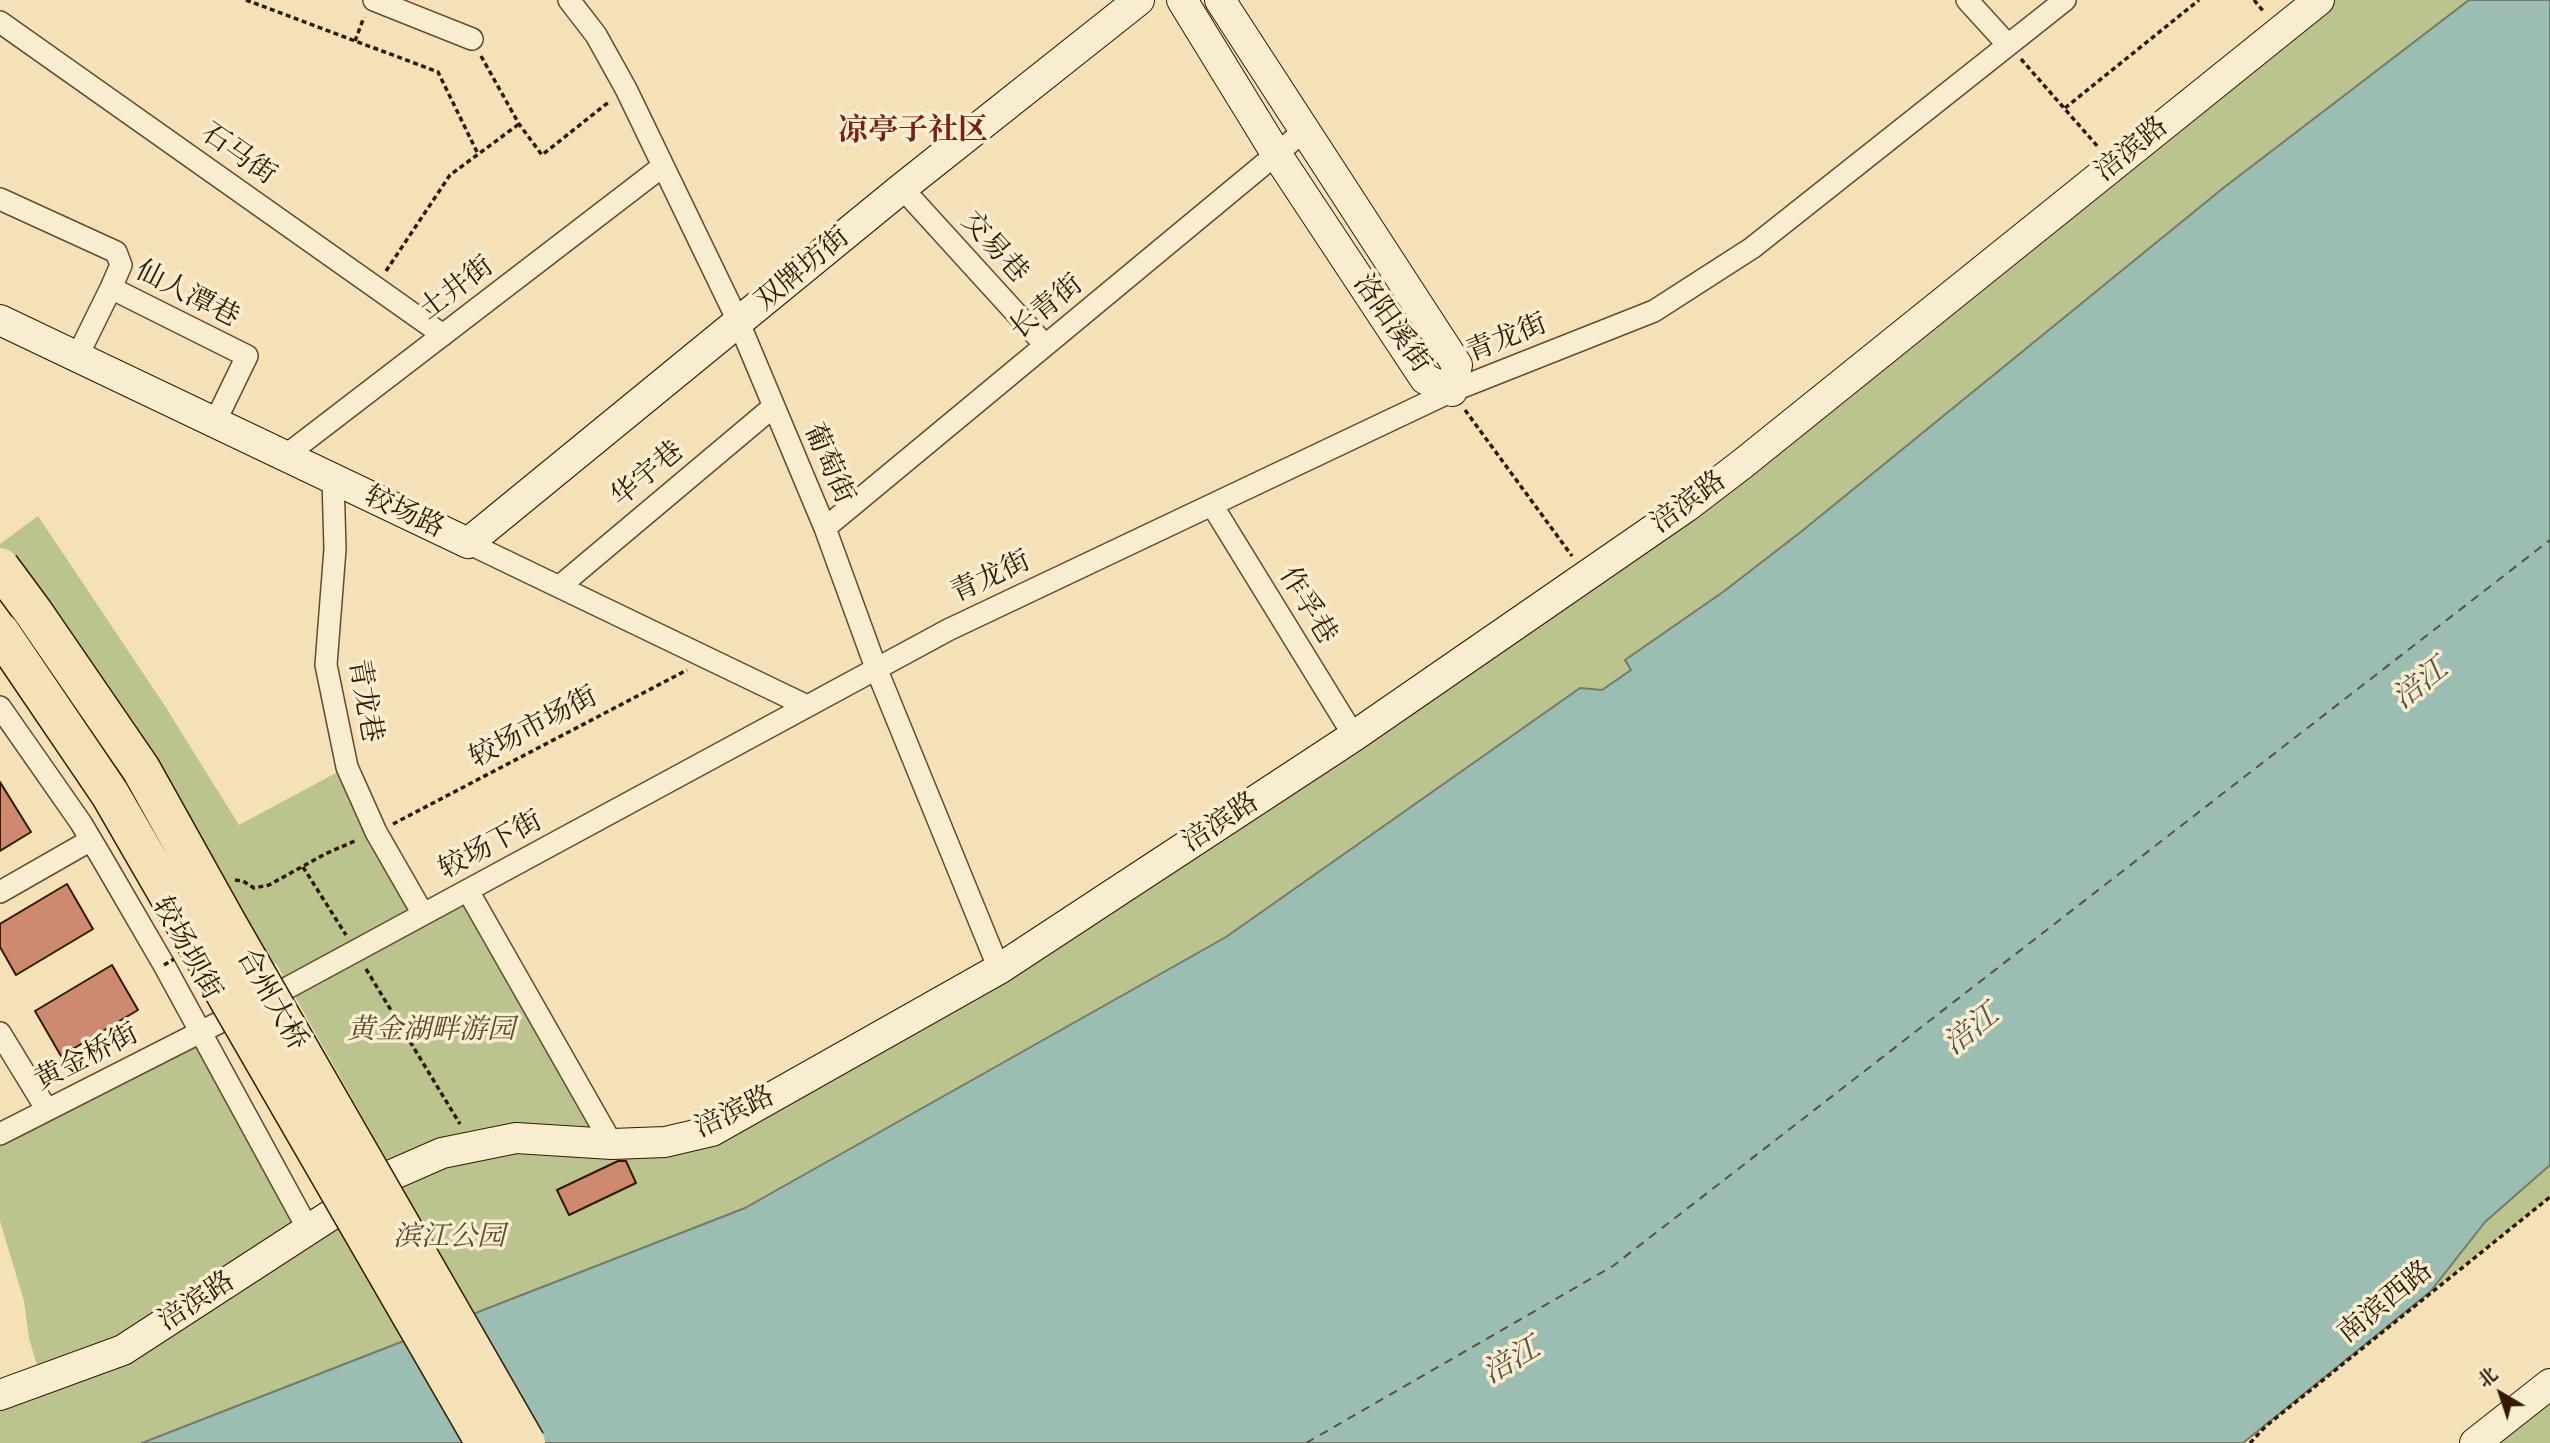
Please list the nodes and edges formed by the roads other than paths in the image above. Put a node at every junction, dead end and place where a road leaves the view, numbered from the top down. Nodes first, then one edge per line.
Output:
1 (569, 0) edge
2 (1139, 0) edge
3 (1182, 0) edge
4 (1220, 0) edge
5 (1967, 0) edge
6 (2064, 0) edge
7 (2319, 0) edge
8 (371, 5) edge
9 (0, 22) edge
10 (472, 39) road end
11 (2008, 45) junction
12 (1304, 131) junction
13 (1277, 155) junction
14 (663, 166) junction
15 (902, 188) junction
16 (0, 199) edge
17 (111, 288) junction
18 (0, 320) edge
19 (739, 323) junction
20 (443, 335) junction
21 (1045, 345) junction
22 (78, 357) junction
23 (1452, 391) junction
24 (773, 407) junction
25 (215, 422) junction
26 (285, 456) junction
27 (333, 479) junction
28 (1212, 505) junction
29 (825, 528) junction
30 (468, 542) junction
31 (0, 567) edge
32 (561, 586) junction
33 (0, 632) edge
34 (876, 668) junction
35 (807, 706) junction
36 (0, 707) edge
37 (1354, 736) junction
38 (91, 840) junction
39 (468, 891) junction
40 (0, 892) edge
41 (423, 914) junction
42 (999, 969) junction
43 (200, 1032) junction
44 (0, 1033) edge
45 (47, 1110) junction
46 (0, 1134) edge
47 (612, 1144) junction
48 (308, 1229) junction
49 (2550, 1384) edge
50 (0, 1395) edge
51 (485, 1443) edge
52 (526, 1443) edge
53 (2475, 1443) edge

1 - 14 street, 葡萄街
2 - 15 main road, 双牌坊街
3 - 13 main road, 洛阳溪街
4 - 12 main road, 洛阳溪街
5 - 11 street
6 - 11 street, 青龙街
7 - 37 main road, 涪滨路
8 - 10 street
9 - 20 street, 石马街
11 - 23 street, 青龙街
12 - 13 street, 长青街
12 - 23 main road, 洛阳溪街
13 - 21 street, 长青街
13 - 23 main road, 洛阳溪街
14 - 19 street, 葡萄街
14 - 20 street, 土井街
15 - 19 main road, 双牌坊街
15 - 21 street, 交易巷
16 - 17 street, 仙人潭巷
17 - 22 street, 仙人潭巷
17 - 25 street, 仙人潭巷
18 - 22 main road, 较场路
19 - 24 street, 葡萄街
19 - 30 main road, 双牌坊街
20 - 26 street, 土井街
21 - 29 street, 长青街
22 - 25 main road, 较场路
23 - 28 street, 青龙街
24 - 29 street, 葡萄街
24 - 32 street, 华宇巷
25 - 26 main road, 较场路
26 - 27 main road, 较场路
27 - 30 main road, 较场路
27 - 41 street, 青龙巷
28 - 34 street, 青龙街
28 - 37 street, 作孚巷
29 - 34 street, 葡萄街
30 - 32 street, 较场路
31 - 52 highway, 合州大桥, bridge
32 - 35 street, 较场路
33 - 51 highway, 合州大桥, bridge
34 - 35 street, 青龙街
34 - 42 street, 葡萄街
35 - 39 street, 较场下街
36 - 38 street, 较场坝街
37 - 42 main road, 涪滨路
38 - 40 street
38 - 43 street, 较场坝街
39 - 41 street, 较场下街
39 - 47 street
41 - 43 street, 较场下街
42 - 47 main road, 涪滨路
43 - 45 street, 黄金桥街
43 - 48 street, 较场坝街
44 - 45 street
45 - 46 street, 黄金桥街
47 - 48 main road, 涪滨路
48 - 50 main road, 涪滨路
49 - 53 main road

